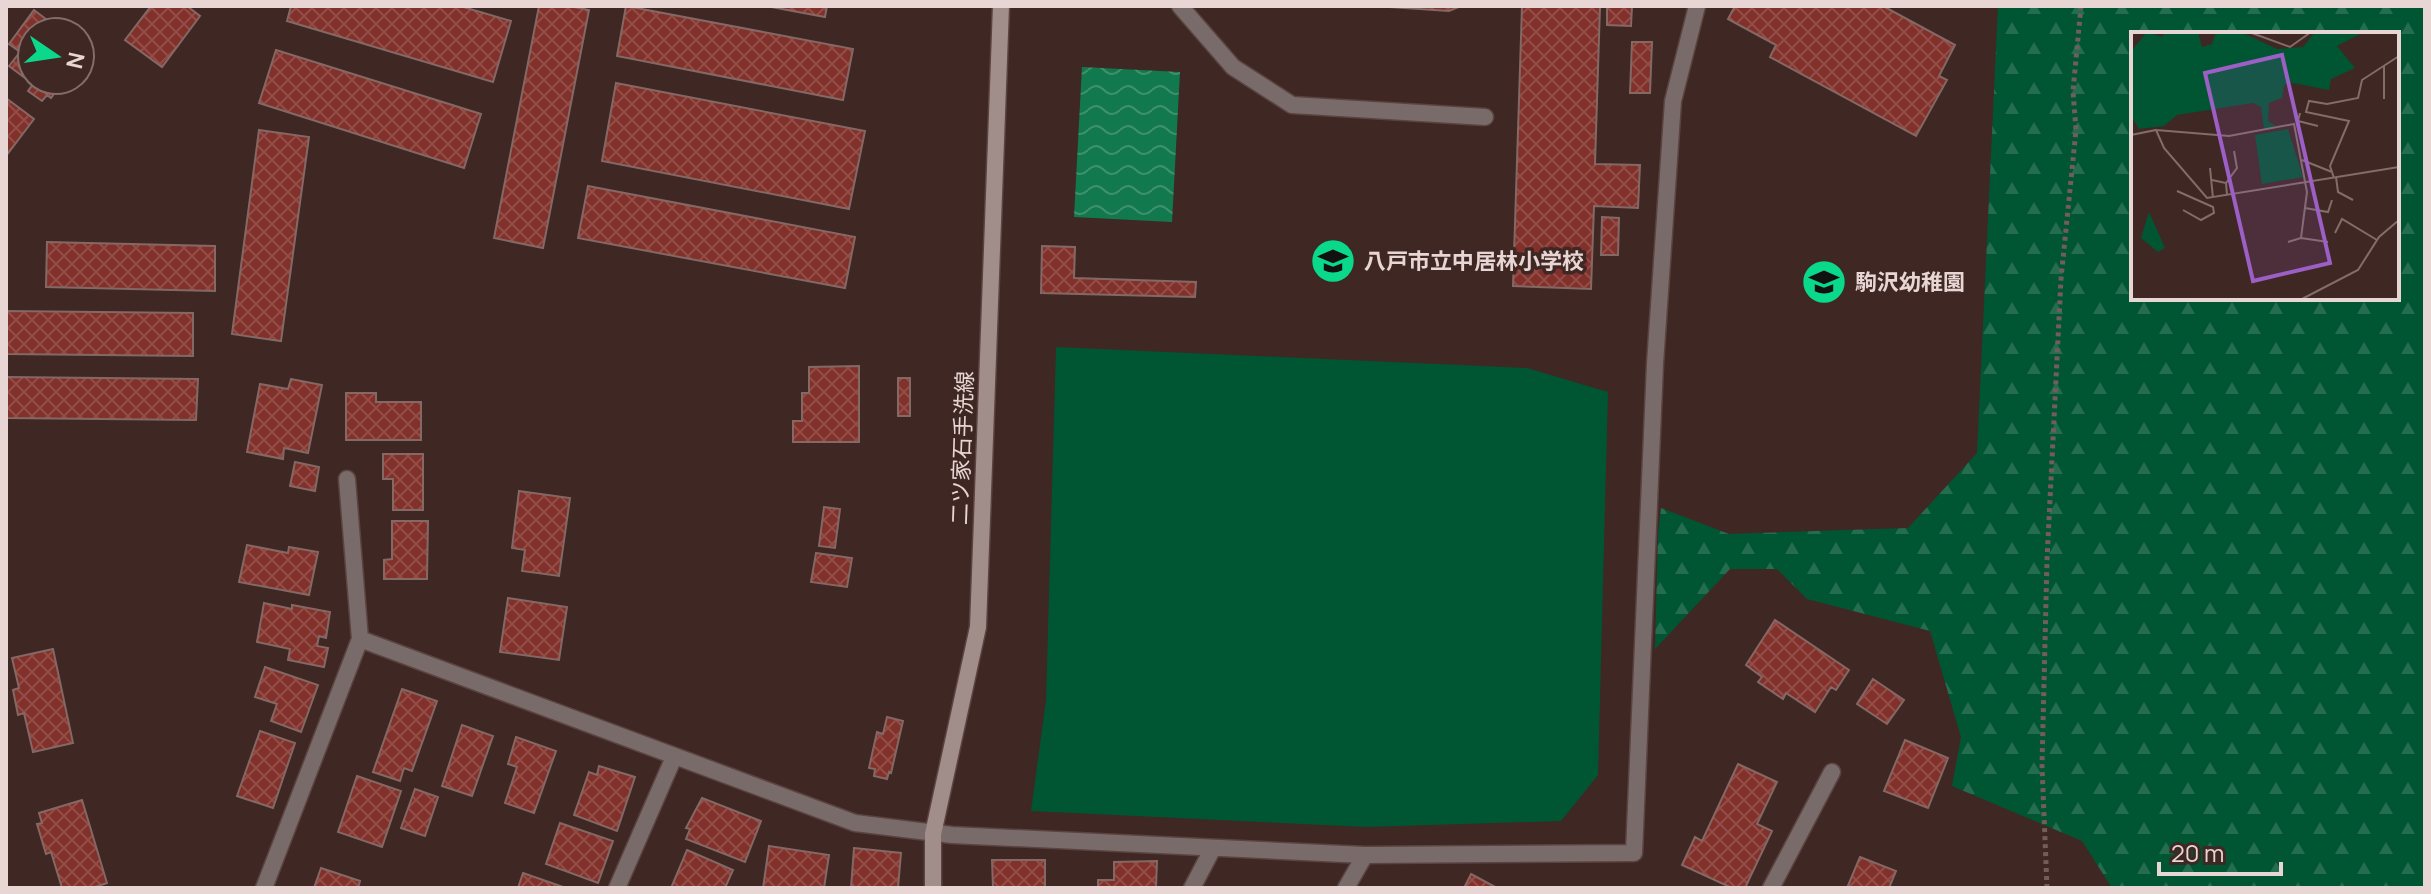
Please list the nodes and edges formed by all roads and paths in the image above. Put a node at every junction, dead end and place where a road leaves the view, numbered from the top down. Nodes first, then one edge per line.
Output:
1 (1001, 6) edge
2 (1180, 6) edge
3 (1697, 6) edge
4 (2081, 6) edge
5 (1485, 117) dead end
6 (347, 479) dead end
7 (360, 639) junction
8 (674, 757) junction
9 (1832, 772) dead end
10 (933, 834) junction
11 (1213, 848) junction
12 (1365, 855) junction
13 (264, 888) edge
14 (617, 888) edge
15 (933, 888) edge
16 (1192, 888) edge
17 (1346, 888) edge
18 (1771, 888) edge
19 (2047, 888) edge

1 - 10 street, 二ツ家石手洗線
2 - 5 street
3 - 12 street
4 - 19 path
6 - 7 street
7 - 8 street
7 - 13 street
8 - 10 street
8 - 14 street
9 - 18 street
10 - 11 street
10 - 15 street, 二ツ家石手洗線
11 - 12 street
11 - 16 street
12 - 17 street

